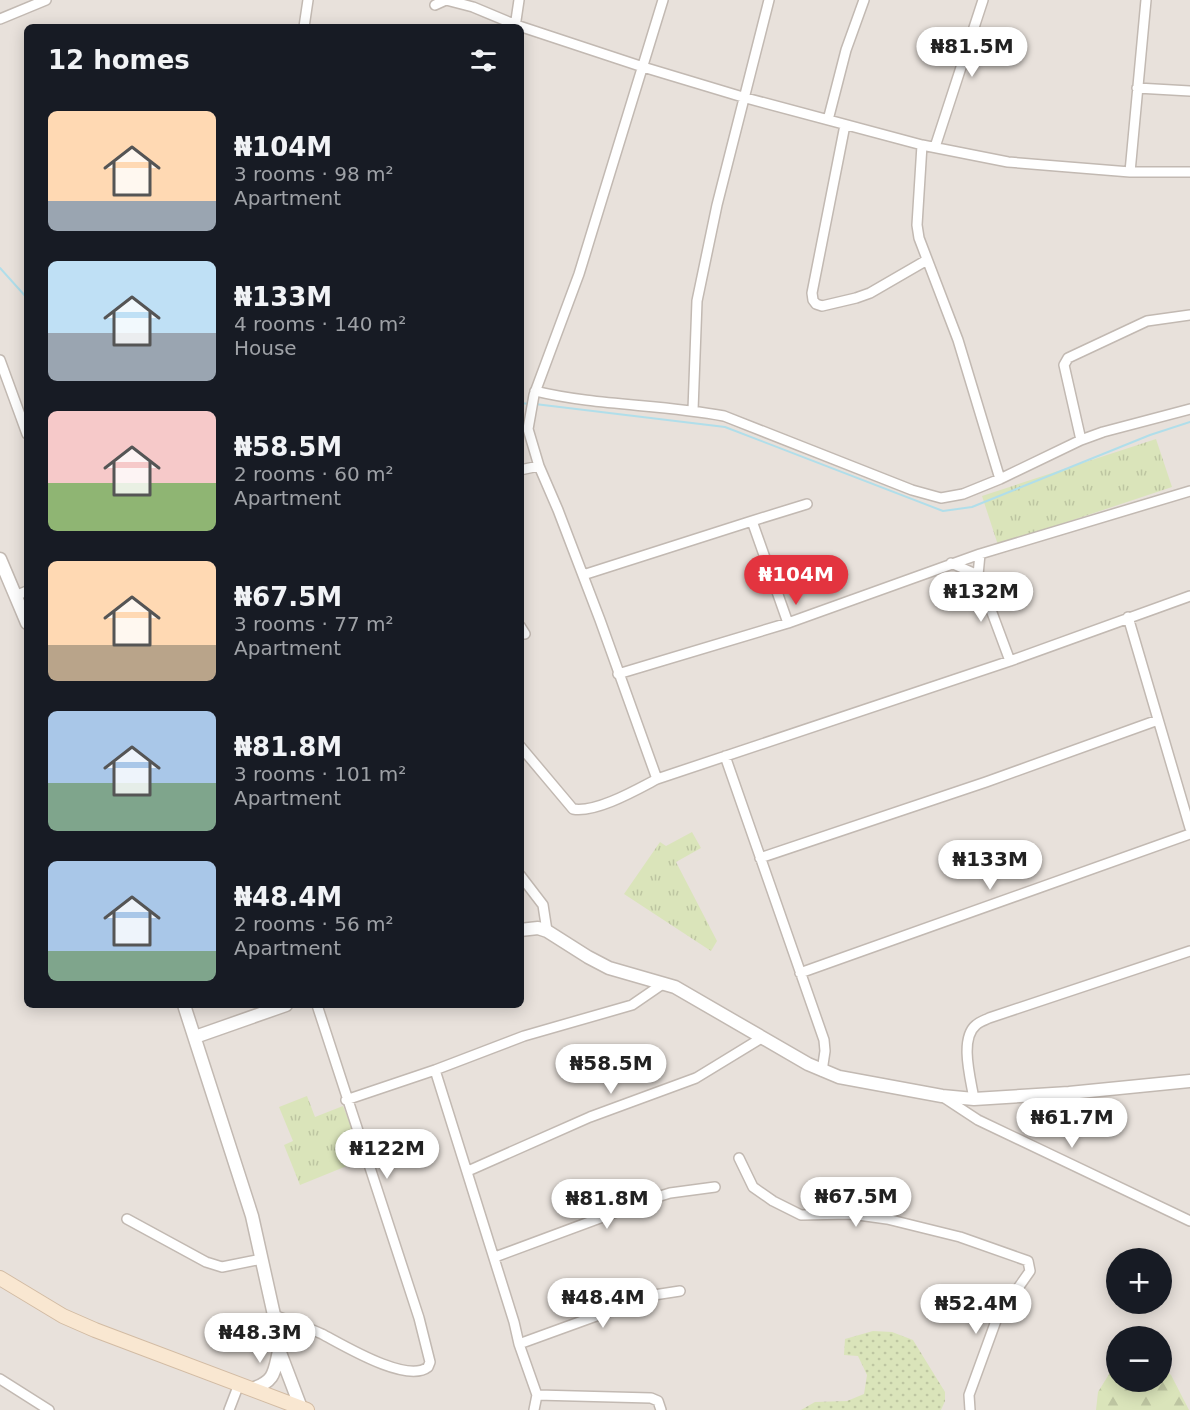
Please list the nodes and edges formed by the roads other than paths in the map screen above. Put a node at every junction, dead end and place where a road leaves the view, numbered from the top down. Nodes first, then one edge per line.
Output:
1 (46, 0) edge
2 (308, 0) edge
3 (519, 0) edge
4 (663, 0) edge
5 (769, 0) edge
6 (864, 0) edge
7 (983, 0) edge
8 (1146, 0) edge
9 (435, 5) dead end
10 (0, 19) edge
11 (304, 24) edge
12 (511, 24) edge
13 (515, 24) edge
14 (524, 29) edge
15 (643, 67) junction
16 (1137, 88) junction
17 (1190, 91) edge
18 (746, 98) junction
19 (828, 120) junction
20 (845, 125) junction
21 (922, 145) junction
22 (935, 147) junction
23 (1130, 172) junction
24 (1190, 172) edge
25 (927, 260) junction
26 (1190, 315) edge
27 (0, 360) edge
28 (535, 393) junction
29 (1190, 409) edge
30 (693, 410) junction
31 (24, 426) edge
32 (1081, 440) junction
33 (539, 466) junction
34 (524, 469) edge
35 (1000, 479) junction
36 (1190, 491) edge
37 (807, 504) dead end
38 (752, 521) junction
39 (980, 554) junction
40 (1, 563) edge
41 (951, 563) junction
42 (583, 575) junction
43 (978, 575) junction
44 (24, 592) edge
45 (15, 596) junction
46 (1190, 596) edge
47 (24, 616) edge
48 (1128, 617) junction
49 (788, 623) junction
50 (1010, 661) junction
51 (618, 674) junction
52 (1158, 720) junction
53 (524, 751) edge
54 (725, 756) junction
55 (657, 779) junction
56 (1190, 828) edge
57 (1190, 834) edge
58 (760, 858) junction
59 (524, 880) edge
60 (524, 930) edge
61 (548, 931) junction
62 (1190, 951) edge
63 (800, 974) junction
64 (664, 983) junction
65 (185, 1008) edge
66 (273, 1008) edge
67 (318, 1008) edge
68 (195, 1037) junction
69 (763, 1037) junction
70 (435, 1071) junction
71 (822, 1071) junction
72 (1190, 1081) edge
73 (942, 1096) junction
74 (974, 1099) junction
75 (346, 1100) junction
76 (739, 1158) dead end
77 (468, 1171) junction
78 (715, 1188) dead end
79 (1188, 1218) edge
80 (126, 1219) dead end
81 (495, 1257) junction
82 (262, 1260) junction
83 (0, 1278) edge
84 (680, 1291) dead end
85 (274, 1315) junction
86 (519, 1344) junction
87 (279, 1350) junction
88 (0, 1379) edge
89 (245, 1387) junction
90 (537, 1395) junction
91 (37, 1407) edge
92 (296, 1408) edge
93 (49, 1410) edge
94 (229, 1410) edge
95 (534, 1410) edge
96 (661, 1410) edge
97 (970, 1410) edge

1 - 10 street
2 - 11 street
3 - 13 street
4 - 15 street
5 - 18 street
6 - 19 street
7 - 22 street
8 - 16 street
9 - 12 street
14 - 15 street
15 - 18 street
15 - 28 street
16 - 17 street
16 - 23 street
18 - 19 street
18 - 30 street
19 - 20 street
20 - 21 street
20 - 25 street
21 - 22 street
21 - 25 street
22 - 23 street
23 - 24 street
25 - 35 street
26 - 32 street
27 - 31 street
28 - 30 street
28 - 33 street
29 - 32 street
30 - 35 street
32 - 35 street
33 - 34 street
33 - 42 street
36 - 39 street
37 - 38 street
38 - 42 street
38 - 49 street
39 - 41 street
39 - 43 street
40 - 45 street
41 - 43 street
41 - 49 street
42 - 51 street
43 - 50 street
44 - 45 street
45 - 47 street
46 - 48 street
48 - 50 street
48 - 52 street
49 - 51 street
50 - 54 street
51 - 55 street
52 - 56 street
52 - 58 street
53 - 55 street
54 - 55 street
54 - 58 street
57 - 63 street
58 - 63 street
59 - 61 street
60 - 61 street
61 - 64 street
62 - 74 street
63 - 71 street
64 - 69 street
64 - 70 street
65 - 68 street
66 - 68 street
67 - 75 street
68 - 82 street
69 - 71 street
69 - 77 street
70 - 75 street
70 - 77 street
71 - 73 street
72 - 74 street
73 - 74 street
73 - 79 street
75 - 85 street
76 - 97 street
77 - 81 street
78 - 81 street
80 - 82 street
81 - 86 street
82 - 85 street
83 - 89 main road
84 - 86 street
85 - 87 street
86 - 90 street
87 - 89 street
87 - 92 street
88 - 91 street
89 - 92 main road
89 - 94 street
90 - 95 street
90 - 96 street
91 - 93 street

